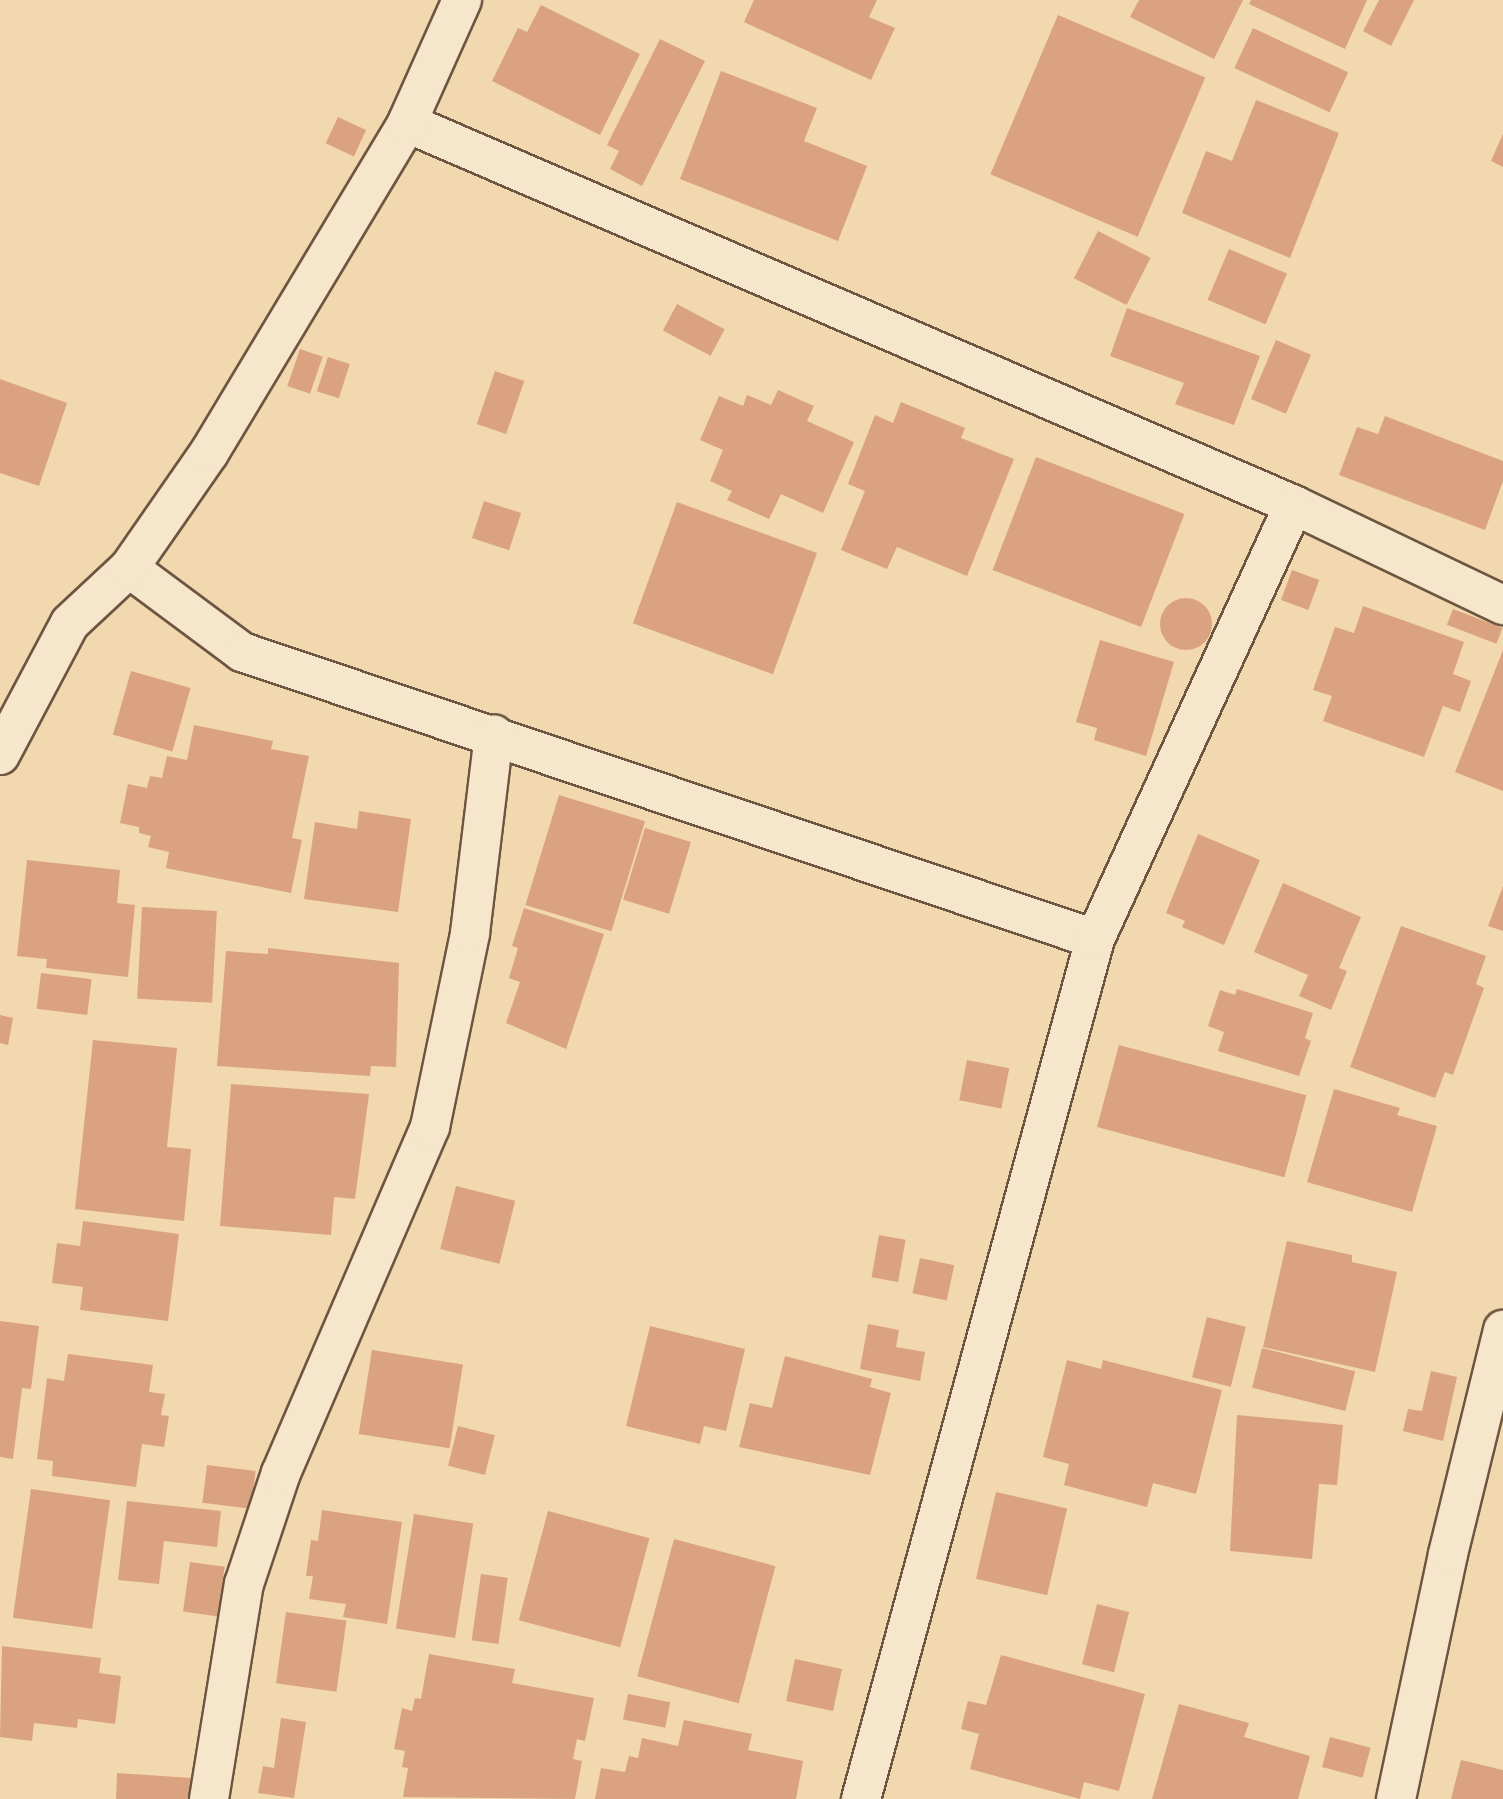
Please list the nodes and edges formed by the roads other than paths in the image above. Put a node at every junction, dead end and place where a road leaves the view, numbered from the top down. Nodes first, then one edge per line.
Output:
1 (462, 0) edge
2 (407, 123) junction
3 (1294, 505) junction
4 (129, 568) junction
5 (1503, 605) edge
6 (494, 734) junction
7 (0, 755) edge
8 (1095, 939) junction
9 (1503, 1330) edge
10 (209, 1799) edge
11 (861, 1799) edge
12 (1396, 1799) edge

1 - 2 street
2 - 3 street
2 - 4 street
3 - 5 street
3 - 8 street
4 - 6 street
4 - 7 street
6 - 8 street
6 - 10 street
8 - 11 street
9 - 12 street

